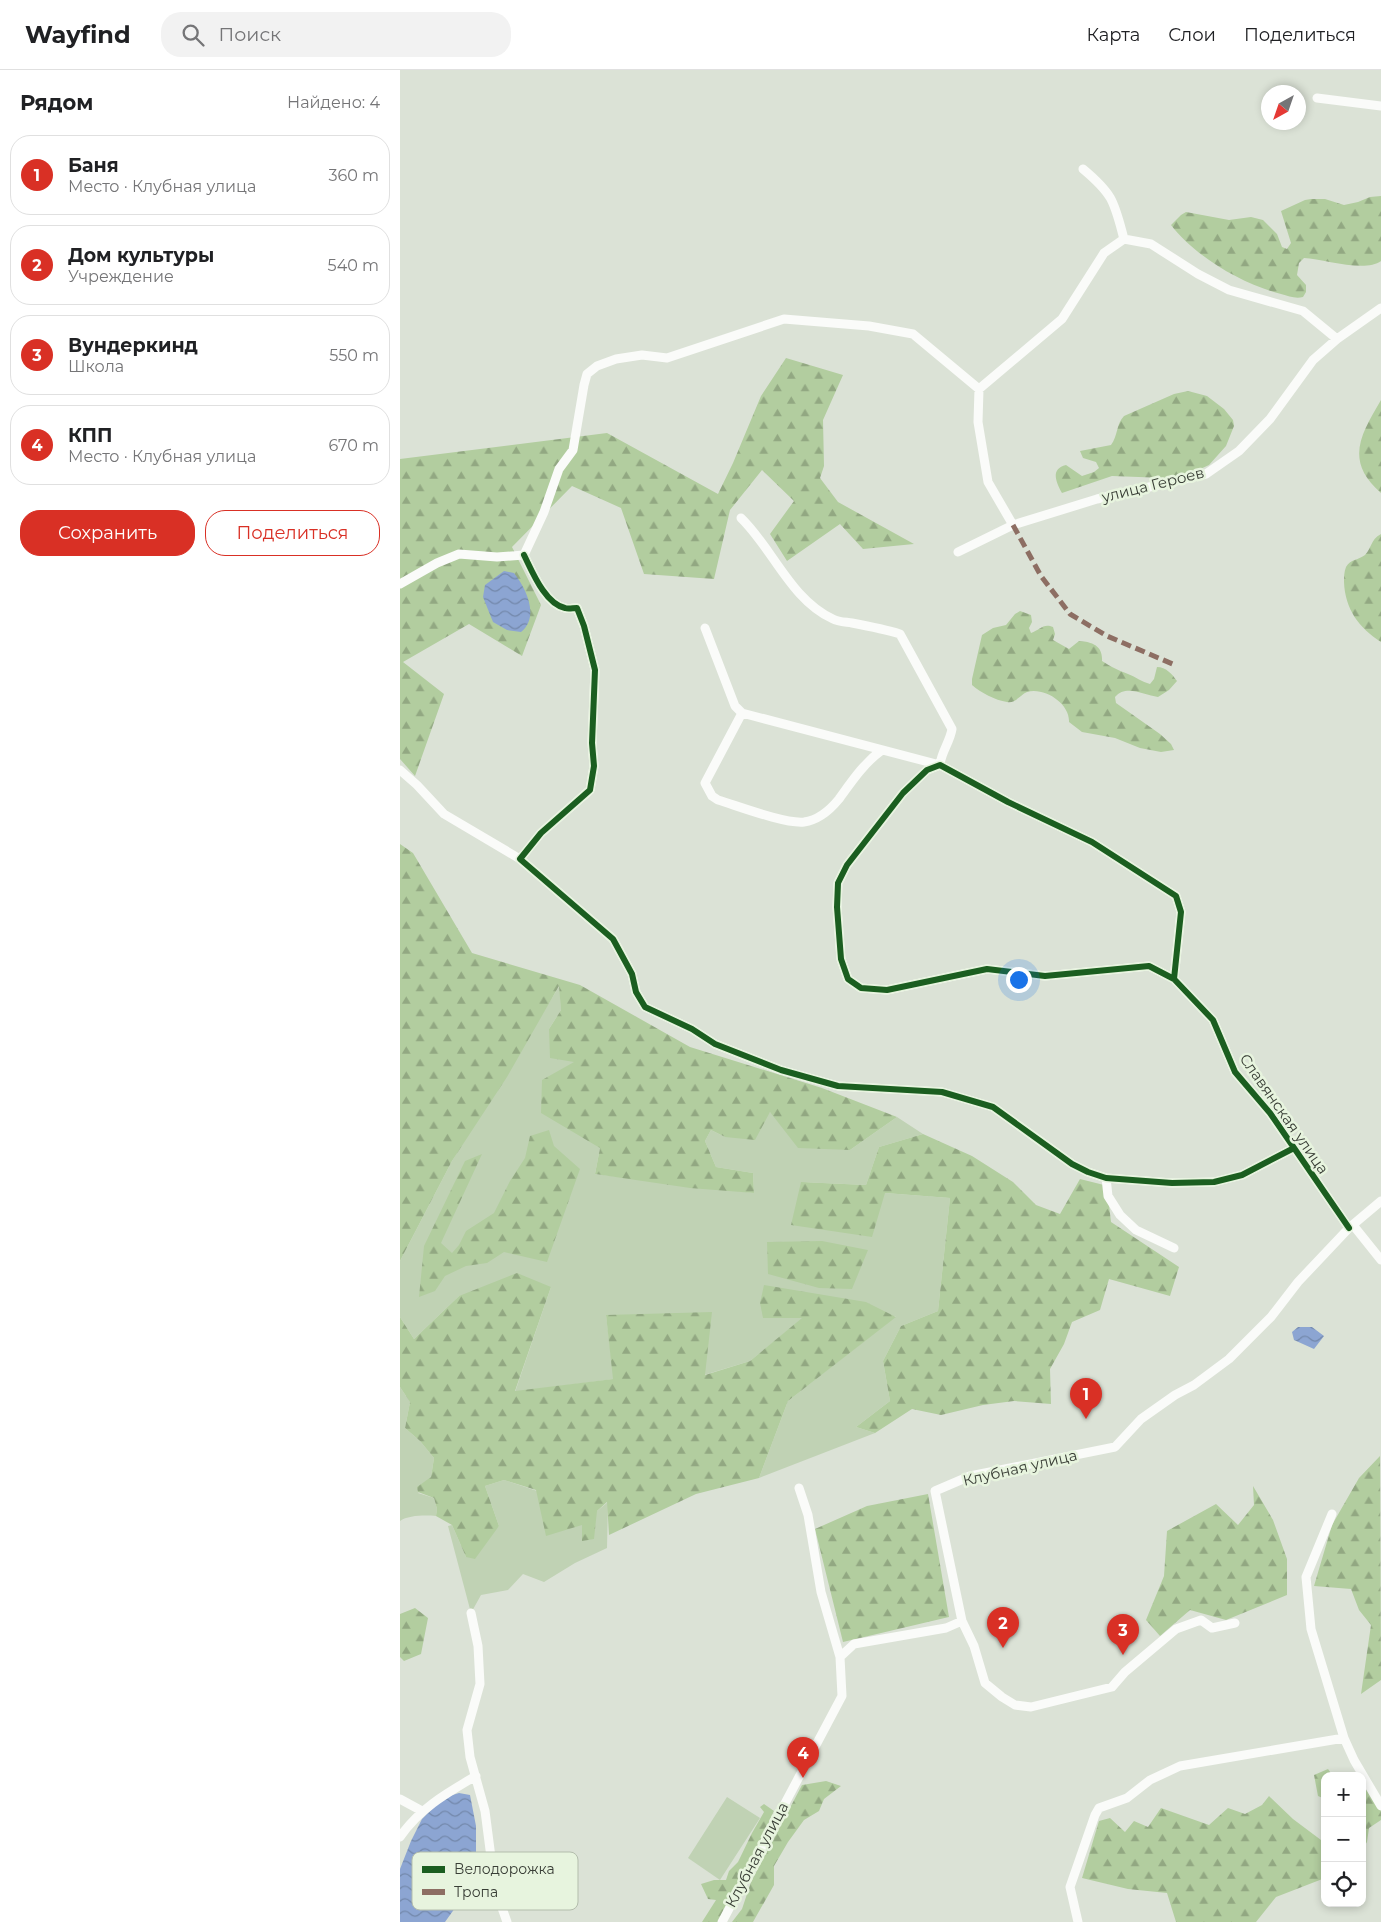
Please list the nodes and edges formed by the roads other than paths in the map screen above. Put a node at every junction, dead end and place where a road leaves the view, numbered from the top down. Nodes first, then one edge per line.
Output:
1 (1317, 98) dead end
2 (1381, 106) edge
3 (1083, 170) dead end
4 (1124, 239) junction
5 (1381, 308) edge
6 (1337, 339) junction
7 (979, 389) junction
8 (742, 518) dead end
9 (1012, 525) junction
10 (958, 552) dead end
11 (524, 555) junction
12 (400, 584) edge
13 (705, 628) dead end
14 (742, 713) junction
15 (882, 750) junction
16 (940, 765) junction
17 (400, 770) edge
18 (520, 859) junction
19 (1174, 979) junction
20 (1294, 1148) junction
21 (1106, 1178) junction
22 (1381, 1201) edge
23 (1351, 1226) junction
24 (1174, 1248) dead end
25 (1381, 1260) edge
26 (799, 1488) dead end
27 (1332, 1514) dead end
28 (471, 1613) dead end
29 (962, 1621) junction
30 (1235, 1622) dead end
31 (840, 1657) junction
32 (1344, 1738) junction
33 (476, 1776) junction
34 (400, 1799) edge
35 (1381, 1806) edge
36 (422, 1811) junction
37 (400, 1837) edge
38 (490, 1852) edge
39 (503, 1910) edge
40 (507, 1922) edge
41 (722, 1922) edge
42 (1078, 1922) edge

1 - 2 street
3 - 4 street
4 - 6 street
4 - 7 street
5 - 6 street, улица Героев
6 - 9 street, улица Героев
7 - 9 street
7 - 11 street
8 - 16 street
9 - 10 street, улица Героев
11 - 12 street
11 - 18 street
13 - 14 street
14 - 15 street
14 - 15 street
15 - 16 street
16 - 19 street
16 - 19 street, Славянская улица
17 - 18 street
18 - 21 street
19 - 20 street, Славянская улица
20 - 21 street
20 - 23 street, Славянская улица
21 - 24 street
22 - 23 street
23 - 25 street, Славянская улица
23 - 29 street, Клубная улица
26 - 31 street, Клубная улица
27 - 32 street
28 - 33 street
29 - 30 street
29 - 31 street
31 - 41 street, Клубная улица
32 - 35 street
32 - 42 street
33 - 36 street
33 - 38 street
34 - 36 street
36 - 37 street
39 - 40 street

